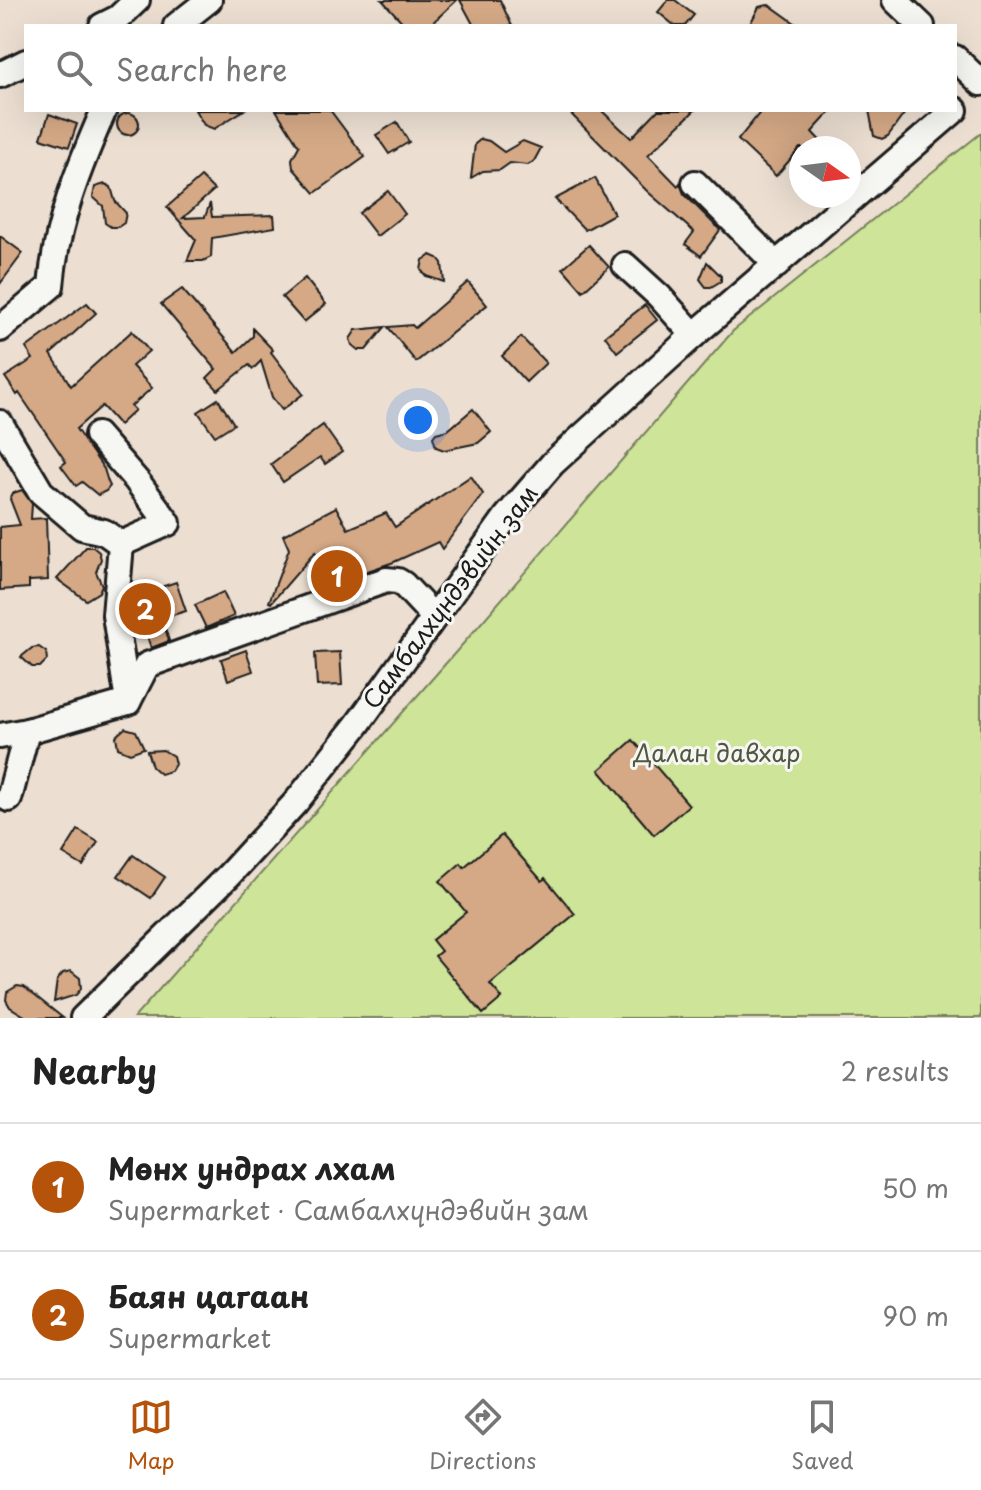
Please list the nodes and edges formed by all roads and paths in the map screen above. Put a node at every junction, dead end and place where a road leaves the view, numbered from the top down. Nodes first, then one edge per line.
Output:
1 (137, 0) edge
2 (209, 0) edge
3 (895, 0) edge
4 (106, 24) edge
5 (179, 24) edge
6 (920, 24) edge
7 (957, 60) edge
8 (24, 63) edge
9 (0, 75) edge
10 (981, 85) edge
11 (957, 108) edge
12 (103, 112) edge
13 (953, 112) edge
14 (695, 183) dead end
15 (625, 265) dead end
16 (777, 265) junction
17 (0, 329) edge
18 (694, 335) junction
19 (0, 423) edge
20 (97, 435) dead end
21 (121, 544) junction
22 (434, 617) junction
23 (128, 702) junction
24 (27, 731) junction
25 (0, 736) edge
26 (9, 799) dead end
27 (83, 1018) edge

1 - 4 street
2 - 5 street
3 - 6 street
7 - 10 street
8 - 9 street
10 - 11 street, Самбалхүндэвийн зам
12 - 17 street
13 - 16 street, Самбалхүндэвийн зам
14 - 16 street
15 - 18 street
16 - 18 street, Самбалхүндэвийн зам
18 - 22 street, Самбалхүндэвийн зам
19 - 21 street
20 - 21 street
21 - 23 street
22 - 23 street
22 - 27 street, Самбалхүндэвийн зам
23 - 24 street
24 - 25 street
24 - 26 street

